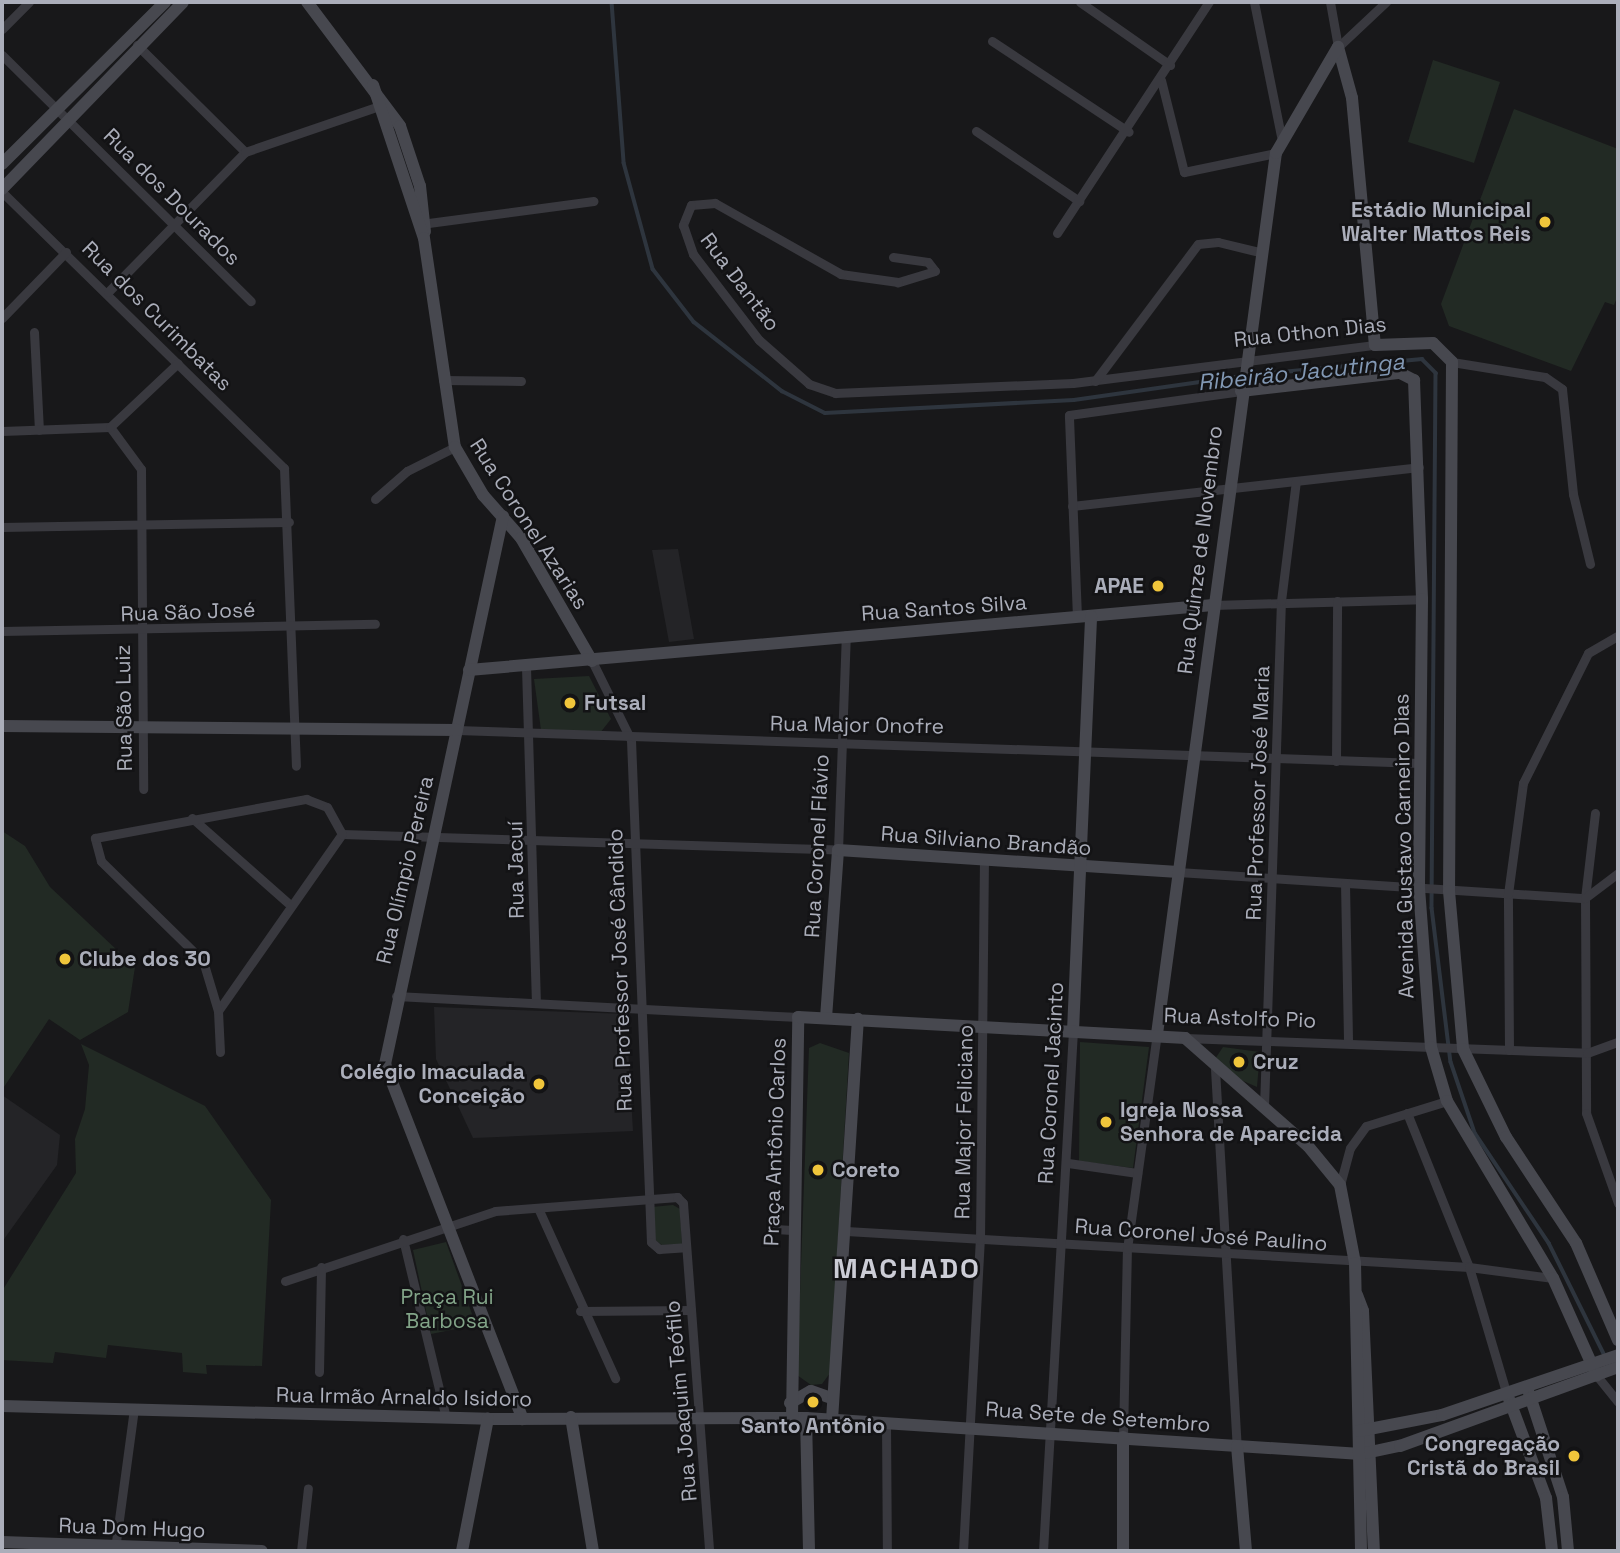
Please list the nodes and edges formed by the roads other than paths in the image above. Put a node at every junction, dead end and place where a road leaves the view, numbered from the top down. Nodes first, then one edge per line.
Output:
1 (29, 2) edge
2 (165, 2) edge
3 (183, 2) edge
4 (307, 2) edge
5 (1080, 2) edge
6 (1209, 2) edge
7 (1254, 2) edge
8 (1330, 2) edge
9 (1386, 2) edge
10 (2, 29) edge
11 (134, 41) junction
12 (992, 41) dead end
13 (1338, 47) junction
14 (2, 55) edge
15 (1170, 65) junction
16 (1161, 80) junction
17 (383, 104) junction
18 (57, 108) junction
19 (67, 118) junction
20 (976, 131) dead end
21 (1129, 132) junction
22 (1281, 136) junction
23 (245, 152) junction
24 (1276, 153) junction
25 (2, 164) edge
26 (2, 190) edge
27 (593, 201) dead end
28 (1079, 201) junction
29 (176, 222) junction
30 (422, 224) junction
31 (1057, 233) dead end
32 (66, 252) junction
33 (1259, 252) junction
34 (893, 257) dead end
35 (108, 292) junction
36 (251, 301) dead end
37 (2, 318) edge
38 (34, 332) dead end
39 (1375, 345) junction
40 (1244, 362) junction
41 (1452, 362) junction
42 (178, 363) junction
43 (443, 380) junction
44 (1095, 380) junction
45 (522, 381) dead end
46 (1059, 384) joint
47 (1241, 389) junction
48 (110, 427) junction
49 (39, 430) junction
50 (2, 431) edge
51 (455, 447) junction
52 (1419, 467) junction
53 (1296, 481) junction
54 (1227, 486) junction
55 (375, 499) dead end
56 (1072, 506) junction
57 (503, 516) junction
58 (289, 522) junction
59 (141, 525) junction
60 (2, 527) edge
61 (1590, 564) dead end
62 (1422, 599) junction
63 (1281, 601) junction
64 (1337, 601) junction
65 (1213, 606) junction
66 (1091, 616) junction
67 (1077, 617) junction
68 (375, 624) dead end
69 (292, 626) junction
70 (2, 631) edge
71 (141, 631) junction
72 (846, 635) junction
73 (1618, 636) edge
74 (592, 660) junction
75 (526, 667) junction
76 (469, 670) junction
77 (2, 726) edge
78 (293, 728) junction
79 (142, 729) junction
80 (457, 730) junction
81 (531, 736) junction
82 (631, 740) junction
83 (841, 743) junction
84 (1084, 751) junction
85 (1193, 755) junction
86 (1276, 758) junction
87 (1336, 761) junction
88 (1419, 763) junction
89 (296, 766) dead end
90 (143, 789) dead end
91 (1595, 813) dead end
92 (192, 818) junction
93 (342, 834) junction
94 (433, 835) junction
95 (533, 842) junction
96 (632, 842) junction
97 (838, 850) junction
98 (984, 861) junction
99 (1079, 867) junction
100 (1178, 872) junction
101 (1618, 873) edge
102 (1273, 879) junction
103 (1345, 883) junction
104 (1422, 888) junction
105 (1447, 891) junction
106 (1508, 894) junction
107 (1585, 898) junction
108 (288, 903) junction
109 (396, 996) junction
110 (536, 1003) junction
111 (638, 1009) junction
112 (218, 1011) junction
113 (798, 1017) junction
114 (826, 1018) junction
115 (858, 1019) junction
116 (984, 1026) junction
117 (1073, 1031) junction
118 (1157, 1034) junction
119 (1185, 1038) junction
120 (1270, 1039) junction
121 (1348, 1042) junction
122 (1618, 1042) edge
123 (1435, 1047) junction
124 (1459, 1048) junction
125 (1509, 1050) junction
126 (220, 1052) dead end
127 (1587, 1053) junction
128 (1215, 1069) junction
129 (1447, 1101) junction
130 (1264, 1107) junction
131 (1407, 1113) junction
132 (1068, 1163) junction
133 (1137, 1173) junction
134 (1340, 1185) junction
135 (647, 1199) junction
136 (1618, 1203) edge
137 (538, 1208) junction
138 (446, 1225) junction
139 (775, 1229) dead end
140 (792, 1230) junction
141 (846, 1231) junction
142 (403, 1239) junction
143 (979, 1240) junction
144 (1061, 1244) junction
145 (685, 1247) junction
146 (1127, 1249) junction
147 (1227, 1254) junction
148 (1355, 1263) junction
149 (321, 1266) junction
150 (1469, 1267) junction
151 (1553, 1278) junction
152 (285, 1281) dead end
153 (691, 1310) junction
154 (580, 1311) junction
155 (1618, 1340) edge
156 (1618, 1355) edge
157 (1604, 1367) edge
158 (319, 1371) dead end
159 (615, 1378) dead end
160 (1529, 1394) junction
161 (831, 1398) junction
162 (1510, 1401) junction
163 (1618, 1402) edge
164 (790, 1403) junction
165 (2, 1406) edge
166 (134, 1409) junction
167 (1442, 1415) junction
168 (702, 1416) junction
169 (571, 1417) junction
170 (446, 1418) junction
171 (792, 1418) junction
172 (806, 1418) junction
173 (488, 1419) junction
174 (523, 1419) junction
175 (832, 1420) junction
176 (886, 1423) junction
177 (1395, 1424) junction
178 (973, 1428) junction
179 (1446, 1429) junction
180 (1364, 1430) junction
181 (1050, 1434) junction
182 (1123, 1437) junction
183 (1237, 1446) junction
184 (1400, 1446) junction
185 (1365, 1454) junction
186 (308, 1489) dead end
187 (1366, 1504) junction
188 (2, 1542) edge
189 (115, 1549) edge
190 (262, 1551) edge
191 (301, 1551) edge
192 (462, 1551) edge
193 (593, 1551) edge
194 (709, 1551) edge
195 (809, 1551) edge
196 (887, 1551) edge
197 (963, 1551) edge
198 (1043, 1551) edge
199 (1122, 1551) edge
200 (1246, 1551) edge
201 (1362, 1551) edge
202 (1374, 1551) edge
203 (1552, 1551) edge
204 (1568, 1551) edge

1 - 10 street
2 - 11 street
3 - 11 street
4 - 17 street, Rua Coronel Azarias
5 - 15 street
6 - 15 street
7 - 22 street
8 - 13 street
9 - 13 street
11 - 18 street
11 - 19 street
11 - 23 street
12 - 21 street
13 - 22 street, Rua Quinze de Novembro
13 - 39 street
14 - 18 street, Rua dos Dourados
15 - 16 street
16 - 21 street
16 - 24 street
17 - 23 street
17 - 30 street, Rua Coronel Azarias
18 - 19 street, Rua dos Dourados
18 - 25 street
19 - 26 street
19 - 29 street, Rua dos Dourados
20 - 28 street
21 - 28 street
22 - 24 street, Rua Quinze de Novembro
23 - 29 street
24 - 33 street, Rua Quinze de Novembro
26 - 32 street, Rua dos Curimbatas
27 - 30 street
28 - 31 street
29 - 35 street
29 - 36 street, Rua dos Dourados
30 - 43 street, Rua Coronel Azarias
32 - 35 street, Rua dos Curimbatas
32 - 37 street
33 - 40 street, Rua Quinze de Novembro
33 - 44 street
34 - 46 street, Rua Dantão
35 - 42 street, Rua dos Curimbatas
38 - 49 street
39 - 40 street, Rua Othon Dias
39 - 41 street, Rua Othon Dias
40 - 44 street, Rua Othon Dias
40 - 47 street, Rua Quinze de Novembro
41 - 61 street, Rua Othon Dias
41 - 105 street
42 - 48 street
42 - 58 street, Rua dos Curimbatas
43 - 45 street
43 - 51 street, Rua Coronel Azarias
44 - 46 street, Rua Othon Dias
47 - 52 street, Avenida Gustavo Carneiro Dias
47 - 54 street, Rua Quinze de Novembro
47 - 56 street
48 - 49 street
48 - 59 street, Rua São Luiz
49 - 50 street
51 - 55 street
51 - 57 street, Rua Coronel Azarias
52 - 53 street
52 - 62 street, Avenida Gustavo Carneiro Dias
53 - 54 street
53 - 63 street, Rua Professor José Maria
54 - 56 street
54 - 65 street, Rua Quinze de Novembro
56 - 67 street
57 - 74 street, Rua Coronel Azarias
57 - 76 street, Rua Olímpio Pereira
58 - 59 street
58 - 69 street
59 - 60 street
59 - 71 street, Rua São Luiz
62 - 64 street, Rua Santos Silva
62 - 88 street, Avenida Gustavo Carneiro Dias
63 - 64 street, Rua Santos Silva
63 - 65 street, Rua Santos Silva
63 - 86 street, Rua Professor José Maria
64 - 87 street
65 - 66 street, Rua Santos Silva
65 - 85 street, Rua Quinze de Novembro
66 - 67 street, Rua Santos Silva
66 - 84 street, Rua Coronel Jacinto
67 - 72 street, Rua Santos Silva
68 - 69 street, Rua São José
69 - 71 street, Rua São José
69 - 78 street
70 - 71 street, Rua São José
71 - 79 street, Rua São Luiz
72 - 74 street, Rua Santos Silva
72 - 83 street, Rua Coronel Flávio
73 - 106 street
74 - 75 street, Rua Santos Silva
74 - 82 street
75 - 76 street, Rua Santos Silva
75 - 81 street, Rua Jacuí
76 - 80 street, Rua Olímpio Pereira
77 - 79 street, Rua Major Onofre
78 - 79 street, Rua Major Onofre
78 - 80 street, Rua Major Onofre
78 - 89 street
79 - 90 street, Rua São Luiz
80 - 81 street, Rua Major Onofre
80 - 94 street, Rua Olímpio Pereira
81 - 82 street, Rua Major Onofre
81 - 95 street, Rua Jacuí
82 - 83 street, Rua Major Onofre
82 - 96 street, Rua Professor José Cândido
83 - 84 street, Rua Major Onofre
83 - 97 street, Rua Coronel Flávio
84 - 85 street, Rua Major Onofre
84 - 99 street, Rua Coronel Jacinto
85 - 86 street, Rua Major Onofre
85 - 100 street, Rua Quinze de Novembro
86 - 87 street, Rua Major Onofre
86 - 102 street, Rua Professor José Maria
87 - 88 street, Rua Major Onofre
88 - 104 street, Avenida Gustavo Carneiro Dias
91 - 107 street
92 - 93 street
92 - 108 street
92 - 112 street
93 - 94 street, Rua Silviano Brandão
93 - 108 street
94 - 95 street, Rua Silviano Brandão
94 - 109 street, Rua Olímpio Pereira
95 - 96 street, Rua Silviano Brandão
95 - 110 street, Rua Jacuí
96 - 97 street, Rua Silviano Brandão
96 - 111 street, Rua Professor José Cândido
97 - 98 street, Rua Silviano Brandão
97 - 114 street, Rua Coronel Flávio
98 - 99 street, Rua Silviano Brandão
98 - 116 street, Rua Major Feliciano
99 - 100 street, Rua Silviano Brandão
99 - 117 street, Rua Coronel Jacinto
100 - 102 street, Rua Silviano Brandão
100 - 118 street, Rua Quinze de Novembro
101 - 107 street
102 - 103 street, Rua Silviano Brandão
102 - 120 street, Rua Professor José Maria
103 - 104 street, Rua Silviano Brandão
103 - 121 street
104 - 105 street, Rua Silviano Brandão
104 - 123 street, Avenida Gustavo Carneiro Dias
105 - 106 street, Rua Silviano Brandão
105 - 124 street
106 - 107 street, Rua Silviano Brandão
106 - 125 street
107 - 127 street
108 - 112 street
109 - 110 street
109 - 138 street, Rua Olímpio Pereira
110 - 111 street
111 - 113 street
111 - 135 street, Rua Professor José Cândido
112 - 126 street
113 - 114 street, Praça Antônio Carlos
113 - 140 street, Praça Antônio Carlos
114 - 115 street, Praça Antônio Carlos
115 - 116 street, Rua Astolfo Pio
115 - 141 street
116 - 117 street, Rua Astolfo Pio
116 - 143 street, Rua Major Feliciano
117 - 118 street, Rua Astolfo Pio
117 - 132 street, Rua Coronel Jacinto
118 - 119 street, Rua Astolfo Pio
118 - 133 street
119 - 120 street, Rua Astolfo Pio
119 - 128 street
120 - 121 street, Rua Astolfo Pio
120 - 130 street, Rua Professor José Maria
121 - 123 street, Rua Astolfo Pio
122 - 127 street, Rua Astolfo Pio
123 - 124 street, Rua Astolfo Pio
123 - 129 street, Avenida Gustavo Carneiro Dias
124 - 125 street, Rua Astolfo Pio
124 - 155 street
125 - 127 street, Rua Astolfo Pio
127 - 136 street
128 - 130 street
128 - 147 street
129 - 131 street
129 - 151 street, Avenida Gustavo Carneiro Dias
130 - 134 street
131 - 134 street
131 - 150 street
132 - 133 street
132 - 144 street, Rua Coronel Jacinto
133 - 146 street
134 - 148 street
135 - 137 street
135 - 145 street, Rua Professor José Cândido
135 - 145 street, Rua Joaquim Teófilo
137 - 138 street
137 - 154 street
138 - 142 street
138 - 174 street
139 - 140 street
140 - 164 street, Praça Antônio Carlos
141 - 143 street, Rua Coronel José Paulino
141 - 161 street
142 - 149 street
142 - 170 street
143 - 144 street, Rua Coronel José Paulino
143 - 178 street, Rua Major Feliciano
144 - 146 street, Rua Coronel José Paulino
144 - 181 street, Rua Coronel Jacinto
145 - 153 street, Rua Joaquim Teófilo
146 - 147 street, Rua Coronel José Paulino
146 - 182 street
147 - 148 street, Rua Coronel José Paulino
147 - 183 street
148 - 150 street, Rua Coronel José Paulino
148 - 180 street
149 - 152 street
149 - 158 street
150 - 151 street, Rua Coronel José Paulino
150 - 162 street
151 - 157 street, Avenida Gustavo Carneiro Dias
153 - 154 street
153 - 168 street, Rua Joaquim Teófilo
154 - 159 street
156 - 157 street
157 - 160 street
157 - 163 street
160 - 162 street
160 - 204 street
161 - 164 street
161 - 175 street
162 - 167 street
162 - 179 street, Rua Sete de Setembro
162 - 203 street
164 - 171 street, Praça Antônio Carlos
165 - 166 street, Rua Irmão Arnaldo Isidoro
166 - 170 street, Rua Irmão Arnaldo Isidoro
166 - 189 street
167 - 177 street
167 - 179 street
168 - 169 street, Rua Irmão Arnaldo Isidoro
168 - 171 street, Rua Irmão Arnaldo Isidoro
168 - 194 street, Rua Joaquim Teófilo
169 - 174 street, Rua Irmão Arnaldo Isidoro
169 - 193 street
170 - 173 street, Rua Irmão Arnaldo Isidoro
171 - 172 street, Rua Irmão Arnaldo Isidoro
172 - 175 street
172 - 195 street
173 - 174 street, Rua Irmão Arnaldo Isidoro
173 - 192 street
175 - 176 street, Rua Sete de Setembro
176 - 178 street, Rua Sete de Setembro
176 - 196 street
177 - 180 street
177 - 184 street
178 - 181 street, Rua Sete de Setembro
178 - 197 street, Rua Major Feliciano
179 - 184 street, Rua Sete de Setembro
180 - 185 street
181 - 182 street, Rua Sete de Setembro
181 - 198 street, Rua Coronel Jacinto
182 - 183 street, Rua Sete de Setembro
182 - 199 street
183 - 185 street, Rua Sete de Setembro
183 - 200 street
184 - 185 street, Rua Sete de Setembro
185 - 187 street
186 - 191 street
187 - 201 street
187 - 202 street
188 - 189 street, Rua Dom Hugo
189 - 190 street, Rua Dom Hugo

